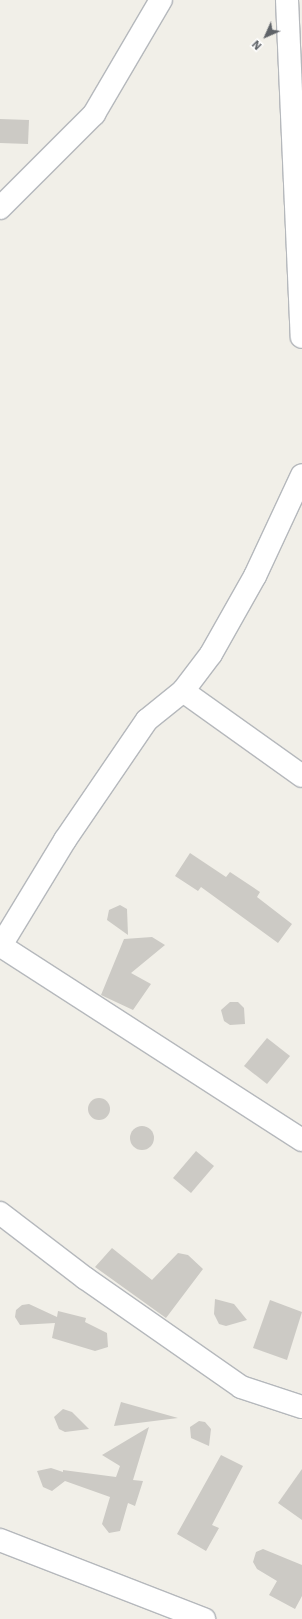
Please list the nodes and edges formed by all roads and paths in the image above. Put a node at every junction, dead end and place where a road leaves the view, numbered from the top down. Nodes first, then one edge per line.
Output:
1 (161, 0) edge
2 (287, 0) edge
3 (298, 96) edge
4 (0, 208) edge
5 (302, 337) edge
6 (302, 475) edge
7 (183, 691) junction
8 (302, 776) edge
9 (1, 947) edge
10 (302, 1140) edge
11 (0, 1213) edge
12 (302, 1408) edge
13 (0, 1540) edge
14 (204, 1619) edge

1 - 4 street
2 - 3 street
3 - 5 street
6 - 7 street
7 - 8 street
7 - 9 street
9 - 10 street
11 - 12 street
13 - 14 street

